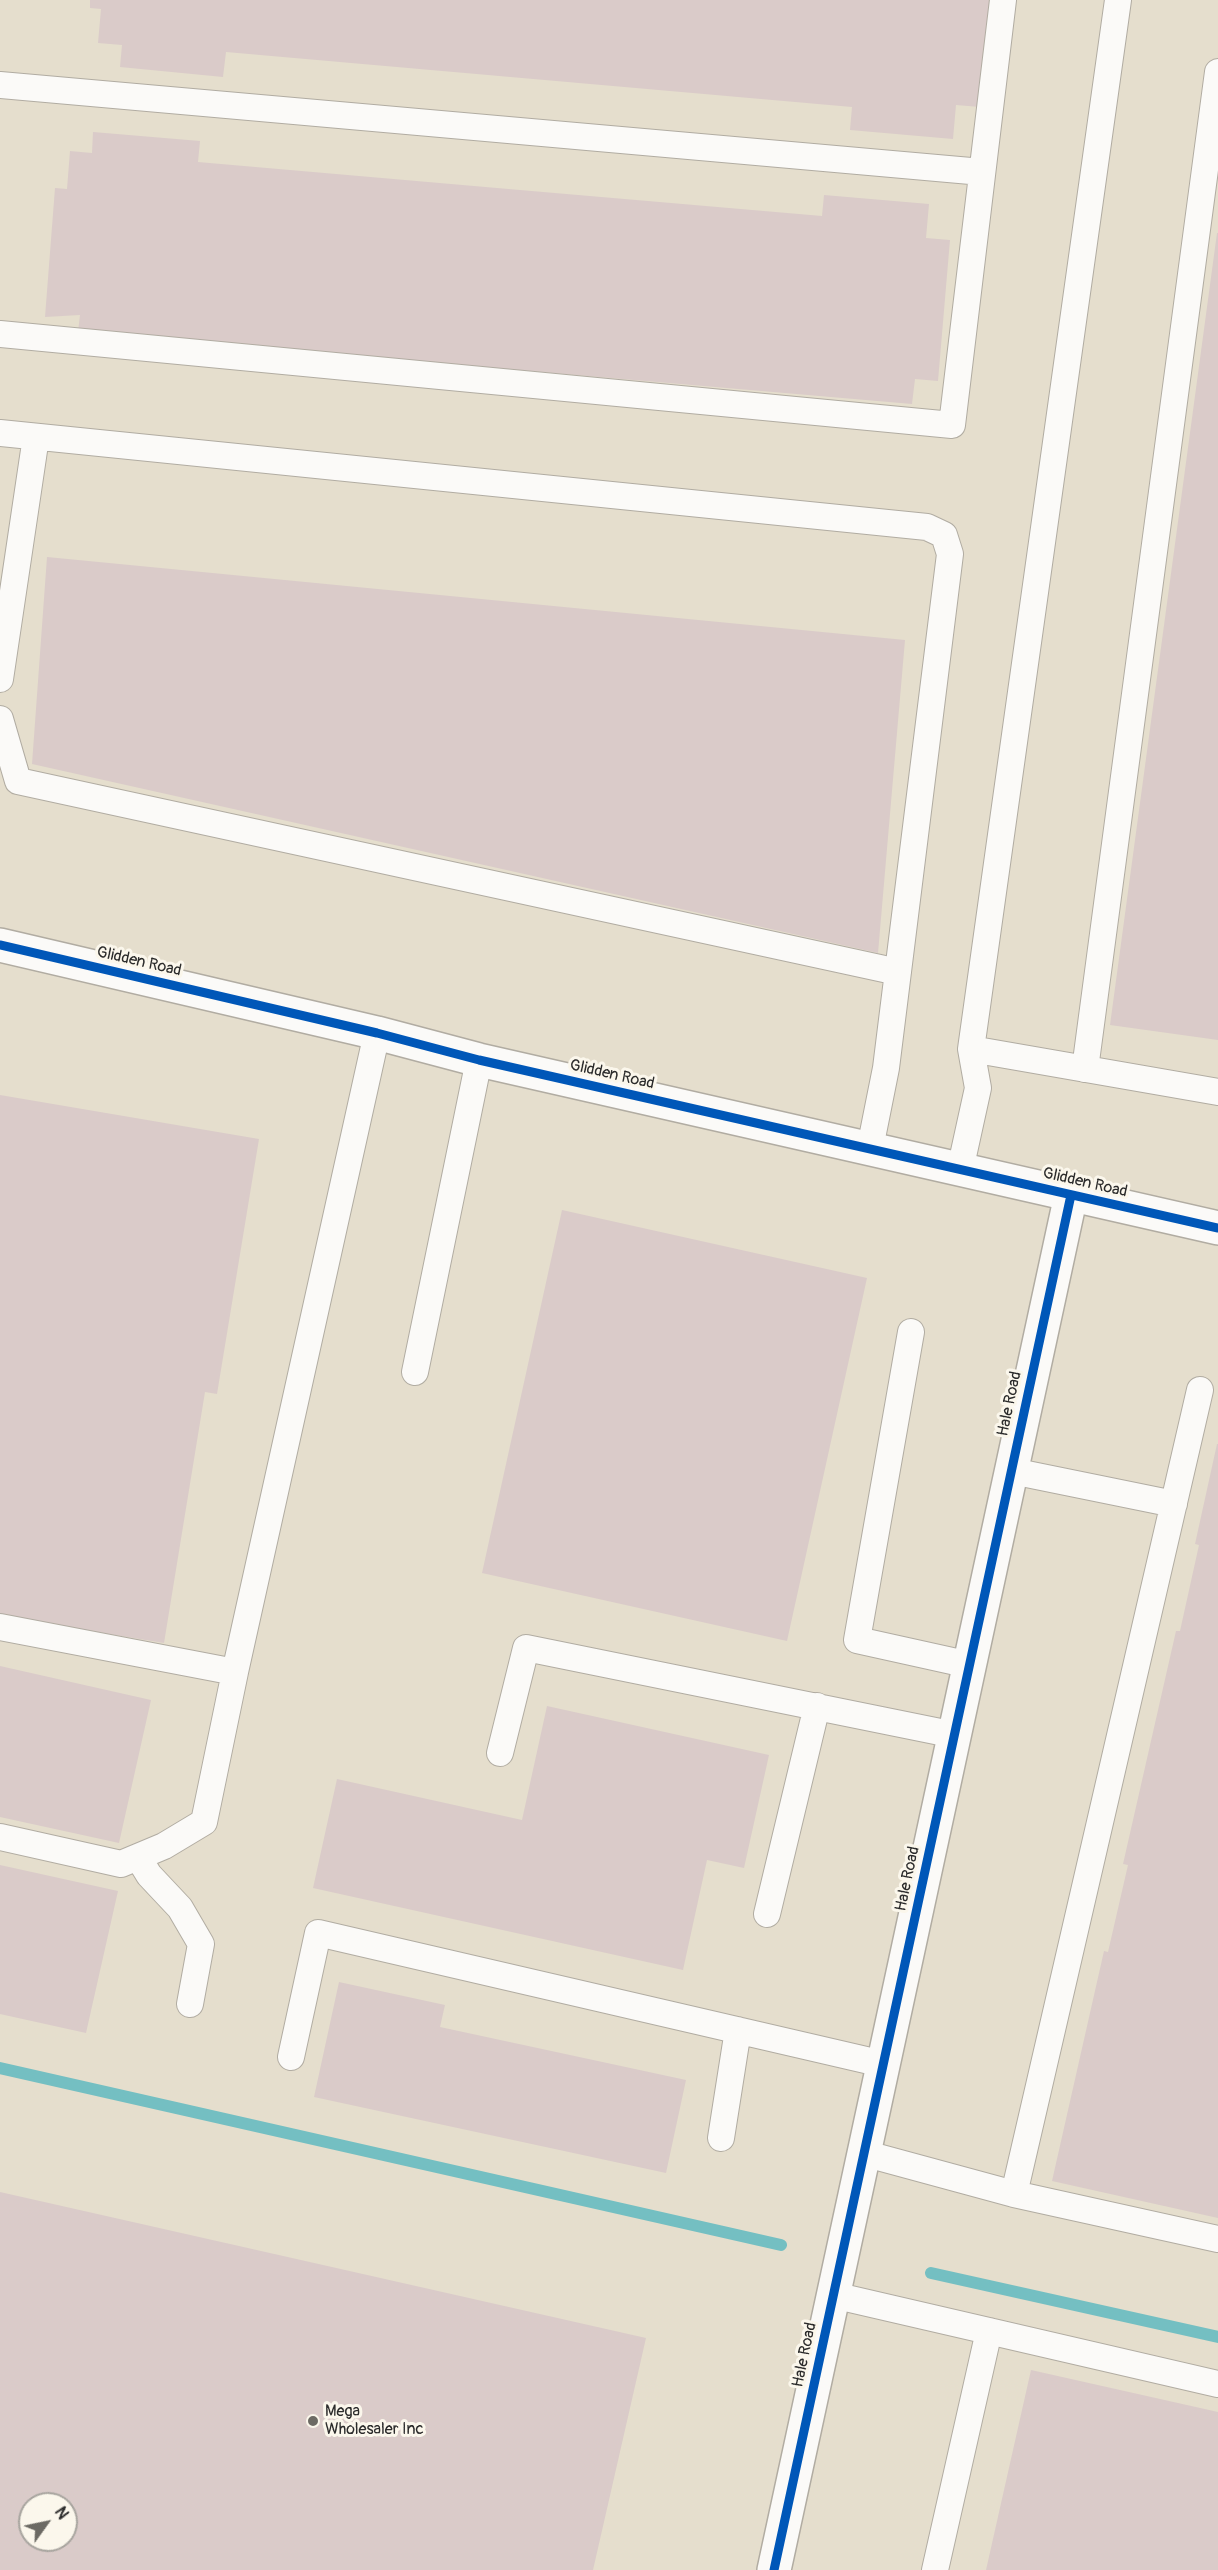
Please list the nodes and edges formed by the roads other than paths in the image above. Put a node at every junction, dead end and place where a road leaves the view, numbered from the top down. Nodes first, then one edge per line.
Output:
1 (1002, 0) edge
2 (1118, 0) edge
3 (1218, 72) edge
4 (0, 85) edge
5 (982, 172) junction
6 (0, 334) edge
7 (0, 433) edge
8 (36, 437) junction
9 (0, 679) edge
10 (0, 719) edge
11 (0, 945) edge
12 (898, 972) junction
13 (377, 1033) junction
14 (971, 1049) junction
15 (479, 1060) junction
16 (1085, 1070) junction
17 (1218, 1092) edge
18 (870, 1148) junction
19 (960, 1170) junction
20 (1071, 1195) junction
21 (1218, 1228) edge
22 (912, 1332) dead end
23 (415, 1371) dead end
24 (1200, 1390) dead end
25 (1012, 1471) junction
26 (1174, 1504) junction
27 (0, 1627) edge
28 (970, 1665) junction
29 (235, 1672) junction
30 (818, 1706) junction
31 (955, 1735) junction
32 (500, 1753) dead end
33 (0, 1837) edge
34 (138, 1857) junction
35 (767, 1914) dead end
36 (190, 2004) dead end
37 (738, 2030) junction
38 (291, 2056) dead end
39 (883, 2064) junction
40 (721, 2138) dead end
41 (863, 2153) junction
42 (1014, 2194) junction
43 (1218, 2239) edge
44 (833, 2295) junction
45 (989, 2331) junction
46 (1218, 2384) edge
47 (774, 2570) edge
48 (935, 2570) edge

1 - 5 lane
2 - 14 lane
3 - 16 lane
4 - 5 lane
5 - 6 lane
7 - 8 lane
8 - 9 lane
8 - 12 lane
10 - 12 lane
11 - 13 street, Glidden Road
12 - 18 lane
13 - 15 street, Glidden Road
13 - 29 lane
14 - 16 lane
14 - 19 lane
15 - 18 street, Glidden Road
15 - 23 lane
16 - 17 lane
18 - 19 street, Glidden Road
19 - 20 street, Glidden Road
20 - 21 street, Glidden Road
20 - 25 street, Hale Road
22 - 28 lane
24 - 26 lane
25 - 26 lane
25 - 28 street, Hale Road
26 - 42 lane
27 - 29 lane
28 - 31 street, Hale Road
29 - 34 lane
30 - 31 lane
30 - 32 lane
30 - 35 lane
31 - 39 street, Hale Road
33 - 34 lane
34 - 36 lane
37 - 38 lane
37 - 39 lane
37 - 40 lane
39 - 41 street, Hale Road
41 - 42 lane
41 - 44 street, Hale Road
42 - 43 lane
44 - 45 lane
44 - 47 street, Hale Road
45 - 46 lane
45 - 48 lane

